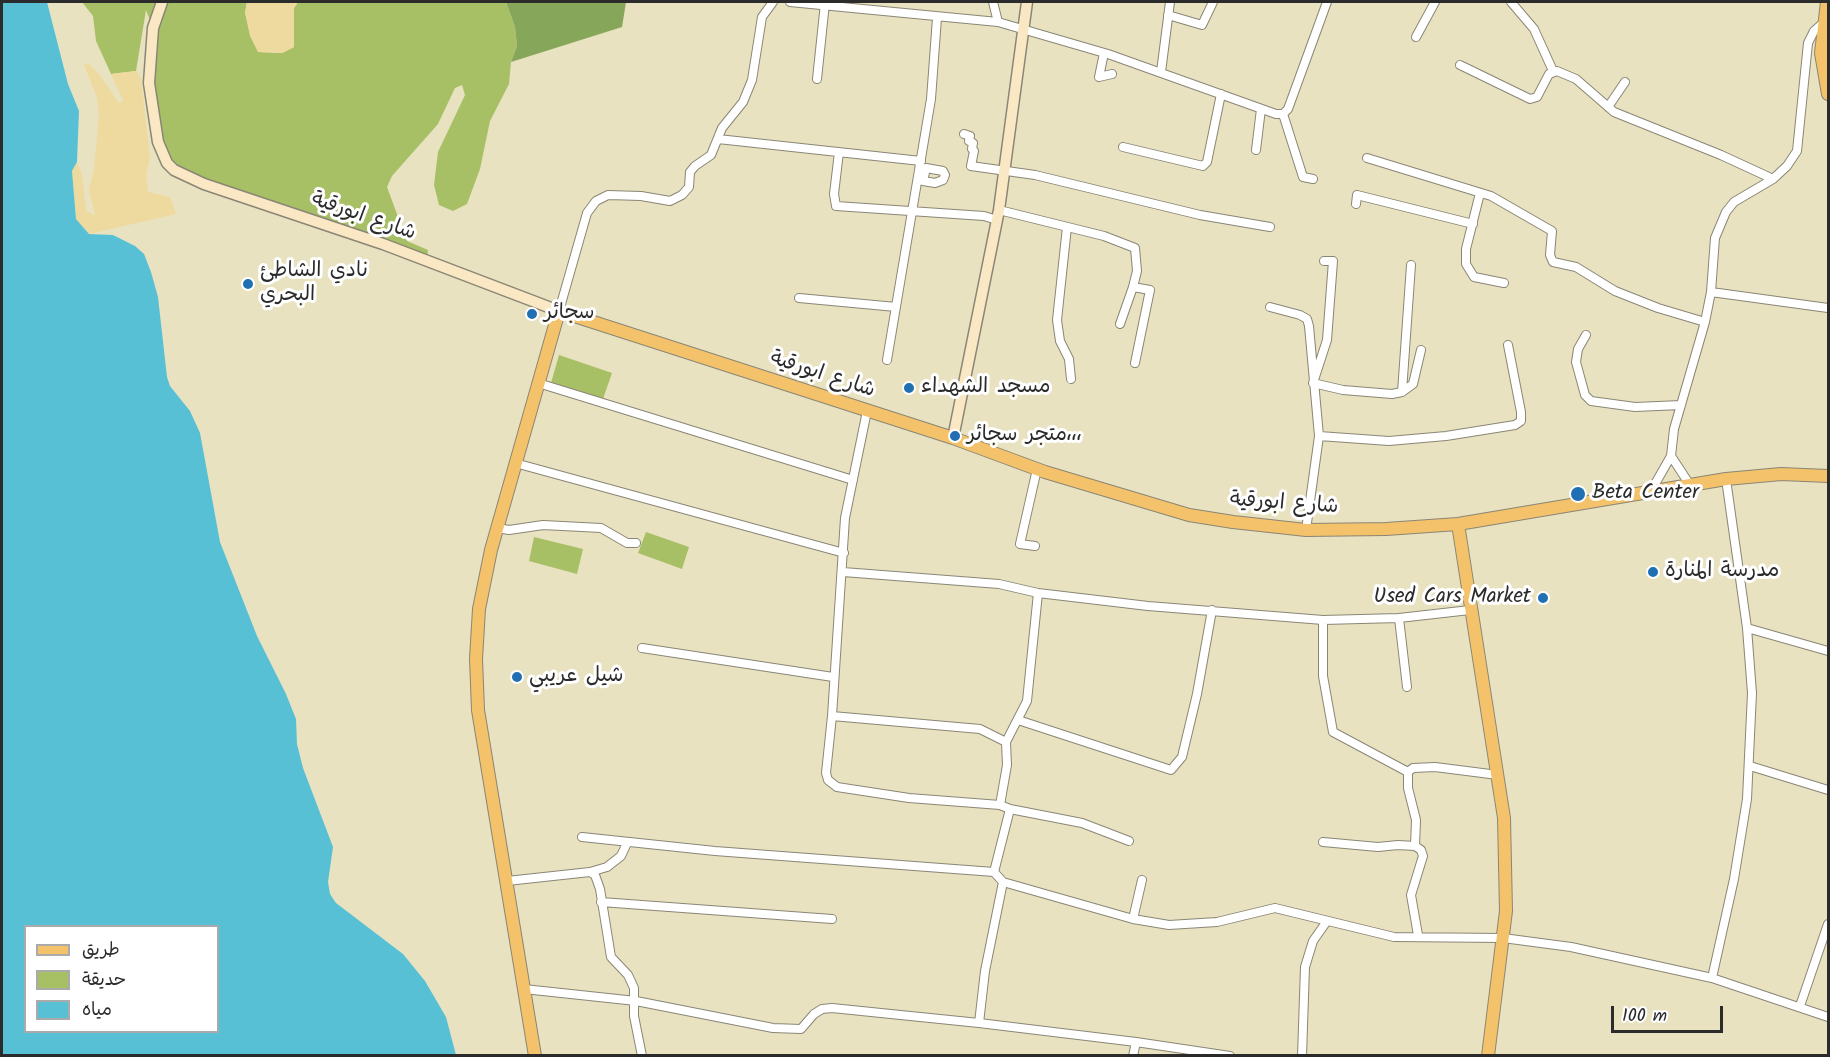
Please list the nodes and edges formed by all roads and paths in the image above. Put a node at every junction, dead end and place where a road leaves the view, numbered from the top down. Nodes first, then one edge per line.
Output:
1 (162, 2) edge
2 (773, 2) edge
3 (790, 2) edge
4 (993, 2) edge
5 (1027, 2) edge
6 (1170, 2) edge
7 (1213, 2) edge
8 (1327, 2) edge
9 (1435, 2) edge
10 (1511, 2) edge
11 (1827, 2) edge
12 (825, 4) edge
13 (838, 4) edge
14 (1168, 15) junction
15 (937, 18) junction
16 (998, 22) junction
17 (1822, 24) junction
18 (1024, 28) junction
19 (1416, 37) dead end
20 (1104, 53) junction
21 (1460, 65) dead end
22 (1161, 72) junction
23 (1553, 72) junction
24 (1112, 74) dead end
25 (817, 79) dead end
26 (1625, 82) dead end
27 (1221, 94) junction
28 (1828, 94) edge
29 (1608, 107) junction
30 (1261, 109) junction
31 (1283, 114) junction
32 (964, 134) dead end
33 (718, 140) junction
34 (1123, 147) dead end
35 (1256, 150) dead end
36 (839, 152) junction
37 (1367, 158) dead end
38 (921, 161) junction
39 (1004, 171) junction
40 (1313, 179) dead end
41 (1773, 179) junction
42 (1480, 193) junction
43 (1356, 204) dead end
44 (912, 212) junction
45 (998, 215) junction
46 (1473, 224) junction
47 (1067, 227) junction
48 (1270, 227) dead end
49 (1324, 261) dead end
50 (1411, 265) dead end
51 (1504, 284) dead end
52 (1133, 287) junction
53 (1711, 292) junction
54 (799, 298) dead end
55 (896, 307) junction
56 (1270, 307) dead end
57 (1828, 308) edge
58 (559, 311) junction
59 (1705, 322) junction
60 (1120, 324) dead end
61 (1586, 335) dead end
62 (1508, 345) dead end
63 (1421, 350) dead end
64 (887, 360) dead end
65 (1135, 363) dead end
66 (1071, 379) dead end
67 (538, 383) junction
68 (1313, 383) junction
69 (1402, 392) junction
70 (1682, 405) junction
71 (867, 411) junction
72 (1319, 435) junction
73 (952, 438) junction
74 (1671, 456) junction
75 (514, 463) junction
76 (1037, 469) junction
77 (1828, 476) edge
78 (1726, 479) junction
79 (853, 480) junction
80 (1690, 485) junction
81 (1651, 492) junction
82 (1458, 524) junction
83 (496, 528) junction
84 (1306, 530) junction
85 (636, 543) dead end
86 (1035, 546) dead end
87 (844, 553) junction
88 (843, 572) junction
89 (1038, 593) junction
90 (1212, 610) junction
91 (1470, 610) junction
92 (1399, 618) junction
93 (1323, 620) junction
94 (1747, 628) junction
95 (642, 648) dead end
96 (1828, 651) edge
97 (833, 677) junction
98 (1407, 687) dead end
99 (832, 716) junction
100 (1018, 720) junction
101 (1006, 742) junction
102 (1750, 766) junction
103 (1408, 772) junction
104 (1498, 775) junction
105 (1828, 789) edge
106 (1000, 805) junction
107 (1010, 809) junction
108 (582, 837) dead end
109 (1129, 841) dead end
110 (1323, 842) dead end
111 (627, 843) junction
112 (1414, 846) junction
113 (590, 872) junction
114 (994, 872) junction
115 (1142, 880) dead end
116 (507, 881) junction
117 (1003, 882) junction
118 (601, 902) junction
119 (832, 919) dead end
120 (1134, 919) junction
121 (1327, 921) junction
122 (1828, 924) edge
123 (1418, 935) junction
124 (1503, 938) junction
125 (1712, 978) junction
126 (524, 989) junction
127 (636, 1001) junction
128 (1800, 1006) junction
129 (1828, 1017) edge
130 (979, 1023) junction
131 (1136, 1042) junction
132 (535, 1056) edge
133 (642, 1056) edge
134 (1133, 1056) edge
135 (1230, 1056) edge
136 (1302, 1056) edge
137 (1488, 1056) edge

1 - 58 main road, شارع ابورقية
2 - 33 street
3 - 12 street
4 - 16 street
5 - 18 main road
6 - 14 street
7 - 14 street
8 - 31 street
9 - 19 street
10 - 23 street
11 - 17 main road
12 - 13 street
12 - 25 street
13 - 15 street
14 - 22 street
15 - 16 street
15 - 38 street
16 - 18 street
17 - 28 main road
17 - 41 street
18 - 20 street
18 - 39 main road
20 - 22 street
20 - 24 street
21 - 23 street
22 - 27 street
23 - 29 street
26 - 29 street
27 - 30 street
27 - 34 street
29 - 41 street
30 - 31 street
30 - 35 street
31 - 40 street
32 - 39 street
33 - 36 street
33 - 58 street
36 - 38 street
36 - 44 street
37 - 42 street
38 - 44 street
39 - 45 main road
39 - 48 street
41 - 53 street
42 - 46 street
42 - 59 street
43 - 46 street
44 - 45 street
44 - 55 street
45 - 47 street
45 - 73 main road
46 - 51 street
47 - 52 street
47 - 66 street
49 - 68 street
50 - 69 street
52 - 60 street
52 - 65 street
53 - 57 street
53 - 59 street
54 - 55 street
55 - 64 street
56 - 68 street
58 - 67 main road
58 - 71 main road, شارع ابورقية
59 - 70 street
61 - 70 street
62 - 72 street
63 - 69 street
67 - 75 main road
67 - 79 street
68 - 69 street
68 - 72 street
70 - 74 street
71 - 73 main road, شارع ابورقية
71 - 79 street
72 - 84 street
73 - 76 main road, شارع ابورقية
74 - 80 street
74 - 81 street
75 - 83 main road
75 - 87 street
76 - 84 main road, شارع ابورقية
76 - 86 street
77 - 78 main road, شارع ابورقية
78 - 80 main road, شارع ابورقية
78 - 94 street
79 - 87 street
80 - 81 main road, شارع ابورقية
81 - 82 main road, شارع ابورقية
82 - 84 main road, شارع ابورقية
82 - 91 main road
83 - 85 street
83 - 116 main road
87 - 88 street
88 - 89 street
88 - 97 street
89 - 90 street
89 - 100 street
90 - 93 street
90 - 100 street
91 - 92 street
91 - 104 main road
92 - 93 street
92 - 98 street
93 - 103 street
94 - 96 street
94 - 102 street
95 - 97 street
97 - 99 street
99 - 101 street
99 - 106 street
100 - 101 street
101 - 106 street
102 - 105 street
102 - 125 street
103 - 104 street
103 - 112 street
104 - 124 main road
106 - 107 street
107 - 109 street
107 - 114 street
108 - 111 street
110 - 112 street
111 - 113 street
111 - 114 street
112 - 123 street
113 - 116 street
113 - 118 street
114 - 117 street
115 - 120 street
116 - 126 main road
117 - 120 street
117 - 130 street
118 - 119 street
118 - 127 street
120 - 121 street
121 - 123 street
121 - 136 street
122 - 128 street
123 - 124 street
124 - 125 street
124 - 137 main road
125 - 128 street
126 - 127 street
126 - 132 main road
127 - 130 street
127 - 133 street
128 - 129 street
130 - 131 street
131 - 134 street
131 - 135 street

